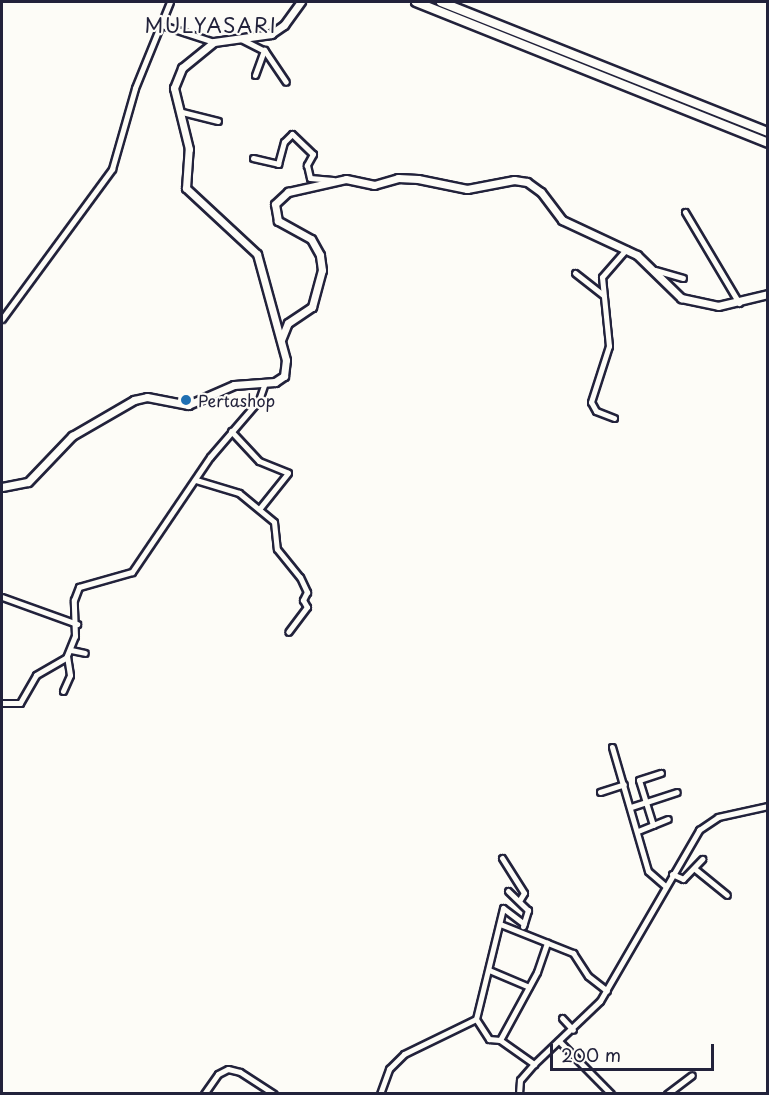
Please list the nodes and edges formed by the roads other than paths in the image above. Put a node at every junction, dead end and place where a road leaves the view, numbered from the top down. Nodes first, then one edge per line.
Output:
1 (170, 2) edge
2 (301, 2) edge
3 (416, 2) edge
4 (441, 2) edge
5 (162, 25) junction
6 (241, 39) junction
7 (214, 42) junction
8 (264, 50) junction
9 (255, 75) dead end
10 (286, 82) dead end
11 (182, 112) junction
12 (218, 121) dead end
13 (768, 132) edge
14 (768, 143) edge
15 (253, 158) dead end
16 (337, 181) junction
17 (685, 212) dead end
18 (626, 249) junction
19 (655, 270) junction
20 (575, 273) dead end
21 (683, 278) dead end
22 (768, 294) edge
23 (603, 295) junction
24 (739, 303) junction
25 (271, 316) junction
26 (2, 319) edge
27 (286, 326) junction
28 (280, 342) junction
29 (266, 383) junction
30 (614, 418) dead end
31 (231, 431) junction
32 (196, 480) junction
33 (2, 488) edge
34 (262, 510) junction
35 (2, 597) edge
36 (77, 624) junction
37 (288, 632) dead end
38 (69, 653) junction
39 (85, 653) dead end
40 (63, 691) dead end
41 (2, 703) edge
42 (612, 747) dead end
43 (660, 772) dead end
44 (624, 784) junction
45 (600, 792) dead end
46 (677, 792) dead end
47 (646, 803) junction
48 (768, 806) edge
49 (631, 807) junction
50 (668, 819) dead end
51 (654, 825) junction
52 (638, 831) junction
53 (502, 858) dead end
54 (702, 859) dead end
55 (695, 869) junction
56 (672, 874) junction
57 (665, 886) junction
58 (508, 891) dead end
59 (727, 895) dead end
60 (519, 901) junction
61 (500, 924) junction
62 (522, 927) junction
63 (547, 943) junction
64 (489, 970) junction
65 (529, 987) junction
66 (607, 991) junction
67 (562, 1018) dead end
68 (476, 1019) junction
69 (573, 1030) junction
70 (500, 1040) junction
71 (559, 1041) junction
72 (534, 1064) junction
73 (692, 1075) dead end
74 (518, 1093) edge
75 (204, 1094) edge
76 (274, 1094) edge
77 (380, 1094) edge
78 (611, 1094) edge
79 (667, 1094) edge

1 - 5 street
2 - 6 main road
3 - 14 highway
4 - 13 highway
5 - 7 street
5 - 26 street
6 - 7 main road
6 - 8 street
7 - 11 main road
8 - 9 street
8 - 10 street
11 - 12 street
11 - 25 main road
15 - 16 street
16 - 18 main road
16 - 27 main road
17 - 24 street
18 - 19 main road
18 - 23 street
19 - 21 street
19 - 24 main road
20 - 23 street
22 - 24 main road
23 - 30 street
25 - 27 main road
25 - 28 main road
27 - 28 main road
28 - 29 main road
29 - 31 street
29 - 33 main road
31 - 32 street
31 - 34 street
32 - 34 street
32 - 36 street
34 - 37 street
35 - 36 street
36 - 38 street
38 - 39 street
38 - 40 street
38 - 41 street
42 - 44 street
43 - 47 street
44 - 45 street
44 - 49 street
46 - 47 street
47 - 49 street
47 - 51 street
48 - 56 street
49 - 52 street
50 - 51 street
51 - 52 street
52 - 57 street
53 - 60 street
54 - 55 street
55 - 56 street
55 - 59 street
56 - 57 street
57 - 66 street
58 - 60 street
60 - 62 street
61 - 62 street
61 - 62 street
61 - 64 street
62 - 63 street
63 - 65 street
63 - 66 street
64 - 65 street
64 - 68 street
65 - 70 street
66 - 69 street
67 - 69 street
68 - 70 street
68 - 77 street
69 - 71 street
70 - 72 street
71 - 72 street
71 - 78 street
72 - 74 street
73 - 79 street
75 - 76 street

